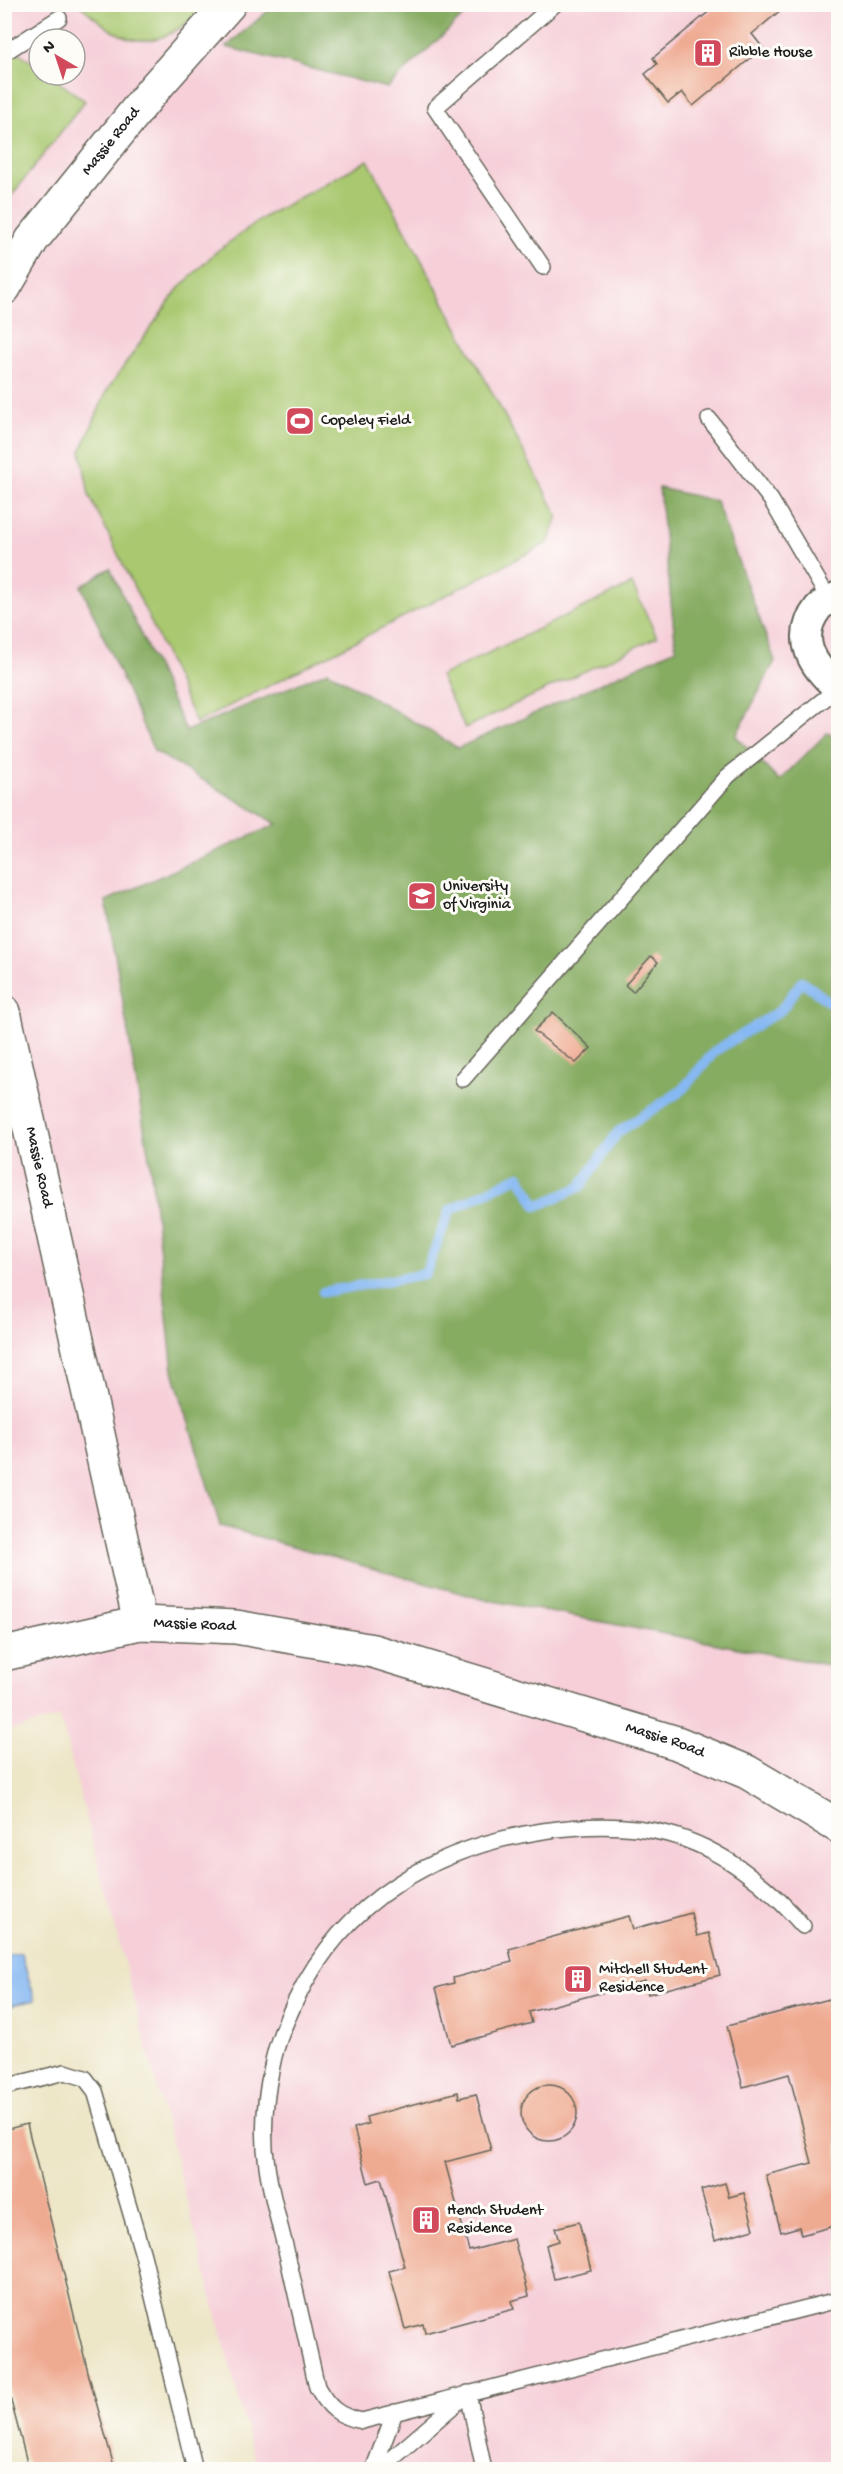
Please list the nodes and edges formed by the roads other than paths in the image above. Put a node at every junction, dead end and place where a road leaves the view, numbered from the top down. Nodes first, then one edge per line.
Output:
1 (228, 4) edge
2 (555, 4) edge
3 (59, 18) dead end
4 (4, 53) edge
5 (543, 267) dead end
6 (4, 288) edge
7 (709, 419) dead end
8 (834, 598) edge
9 (838, 688) edge
10 (4, 1012) edge
11 (462, 1079) dead end
12 (140, 1623) junction
13 (4, 1654) edge
14 (838, 1826) edge
15 (803, 1926) dead end
16 (4, 2087) edge
17 (838, 2300) edge
18 (468, 2393) junction
19 (395, 2412) junction
20 (195, 2469) edge
21 (373, 2469) edge
22 (379, 2469) edge
23 (484, 2469) edge

1 - 6 street, Massie Road
2 - 5 lane
3 - 4 lane
7 - 8 lane
8 - 9 street
9 - 11 lane
10 - 12 street, Massie Road
12 - 13 street
12 - 14 street, Massie Road
15 - 19 lane
16 - 20 lane
17 - 18 lane
18 - 19 lane
18 - 22 lane
18 - 23 lane
19 - 21 lane

